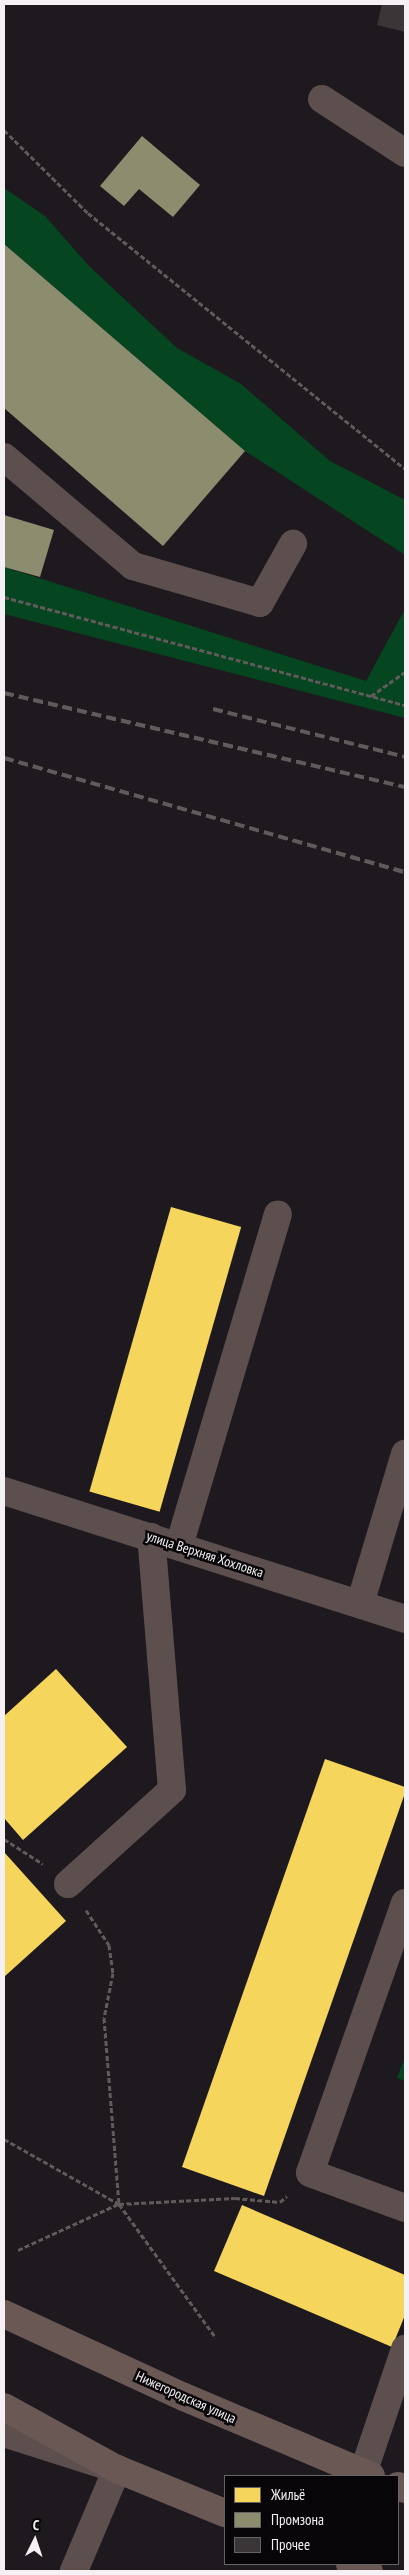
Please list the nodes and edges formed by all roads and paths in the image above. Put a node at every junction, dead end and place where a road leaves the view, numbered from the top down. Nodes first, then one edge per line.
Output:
1 (322, 99) dead end
2 (4, 130) edge
3 (405, 153) edge
4 (4, 457) edge
5 (405, 469) edge
6 (293, 544) dead end
7 (4, 597) edge
8 (405, 672) edge
9 (371, 696) junction
10 (405, 705) edge
11 (278, 1214) dead end
12 (405, 1454) edge
13 (4, 1491) edge
14 (151, 1537) junction
15 (179, 1546) junction
16 (360, 1604) junction
17 (405, 1619) edge
18 (4, 1839) edge
19 (68, 1884) junction
20 (405, 1903) edge
21 (4, 2139) edge
22 (310, 2173) junction
23 (119, 2204) junction
24 (405, 2208) edge
25 (18, 2250) dead end
26 (4, 2314) edge
27 (216, 2338) dead end
28 (405, 2349) edge
29 (4, 2406) edge
30 (4, 2433) edge
31 (116, 2469) junction
32 (367, 2475) edge
33 (224, 2513) edge
34 (353, 2565) edge
35 (74, 2571) edge
36 (369, 2571) edge

1 - 3 street
2 - 5 path
4 - 6 street
7 - 9 path
8 - 9 path
9 - 10 path
11 - 15 street
12 - 16 street
13 - 14 street, улица Верхняя Хохловка
14 - 15 street, улица Верхняя Хохловка
14 - 19 street
15 - 16 street, улица Верхняя Хохловка
16 - 17 street, улица Верхняя Хохловка
18 - 19 path
19 - 23 path
20 - 22 street
21 - 23 path
22 - 23 path
22 - 24 street
23 - 25 path
23 - 27 path
26 - 32 main road, Нижегородская улица
28 - 32 street
29 - 31 main road
30 - 31 street
31 - 33 main road
31 - 35 street
34 - 36 main road

